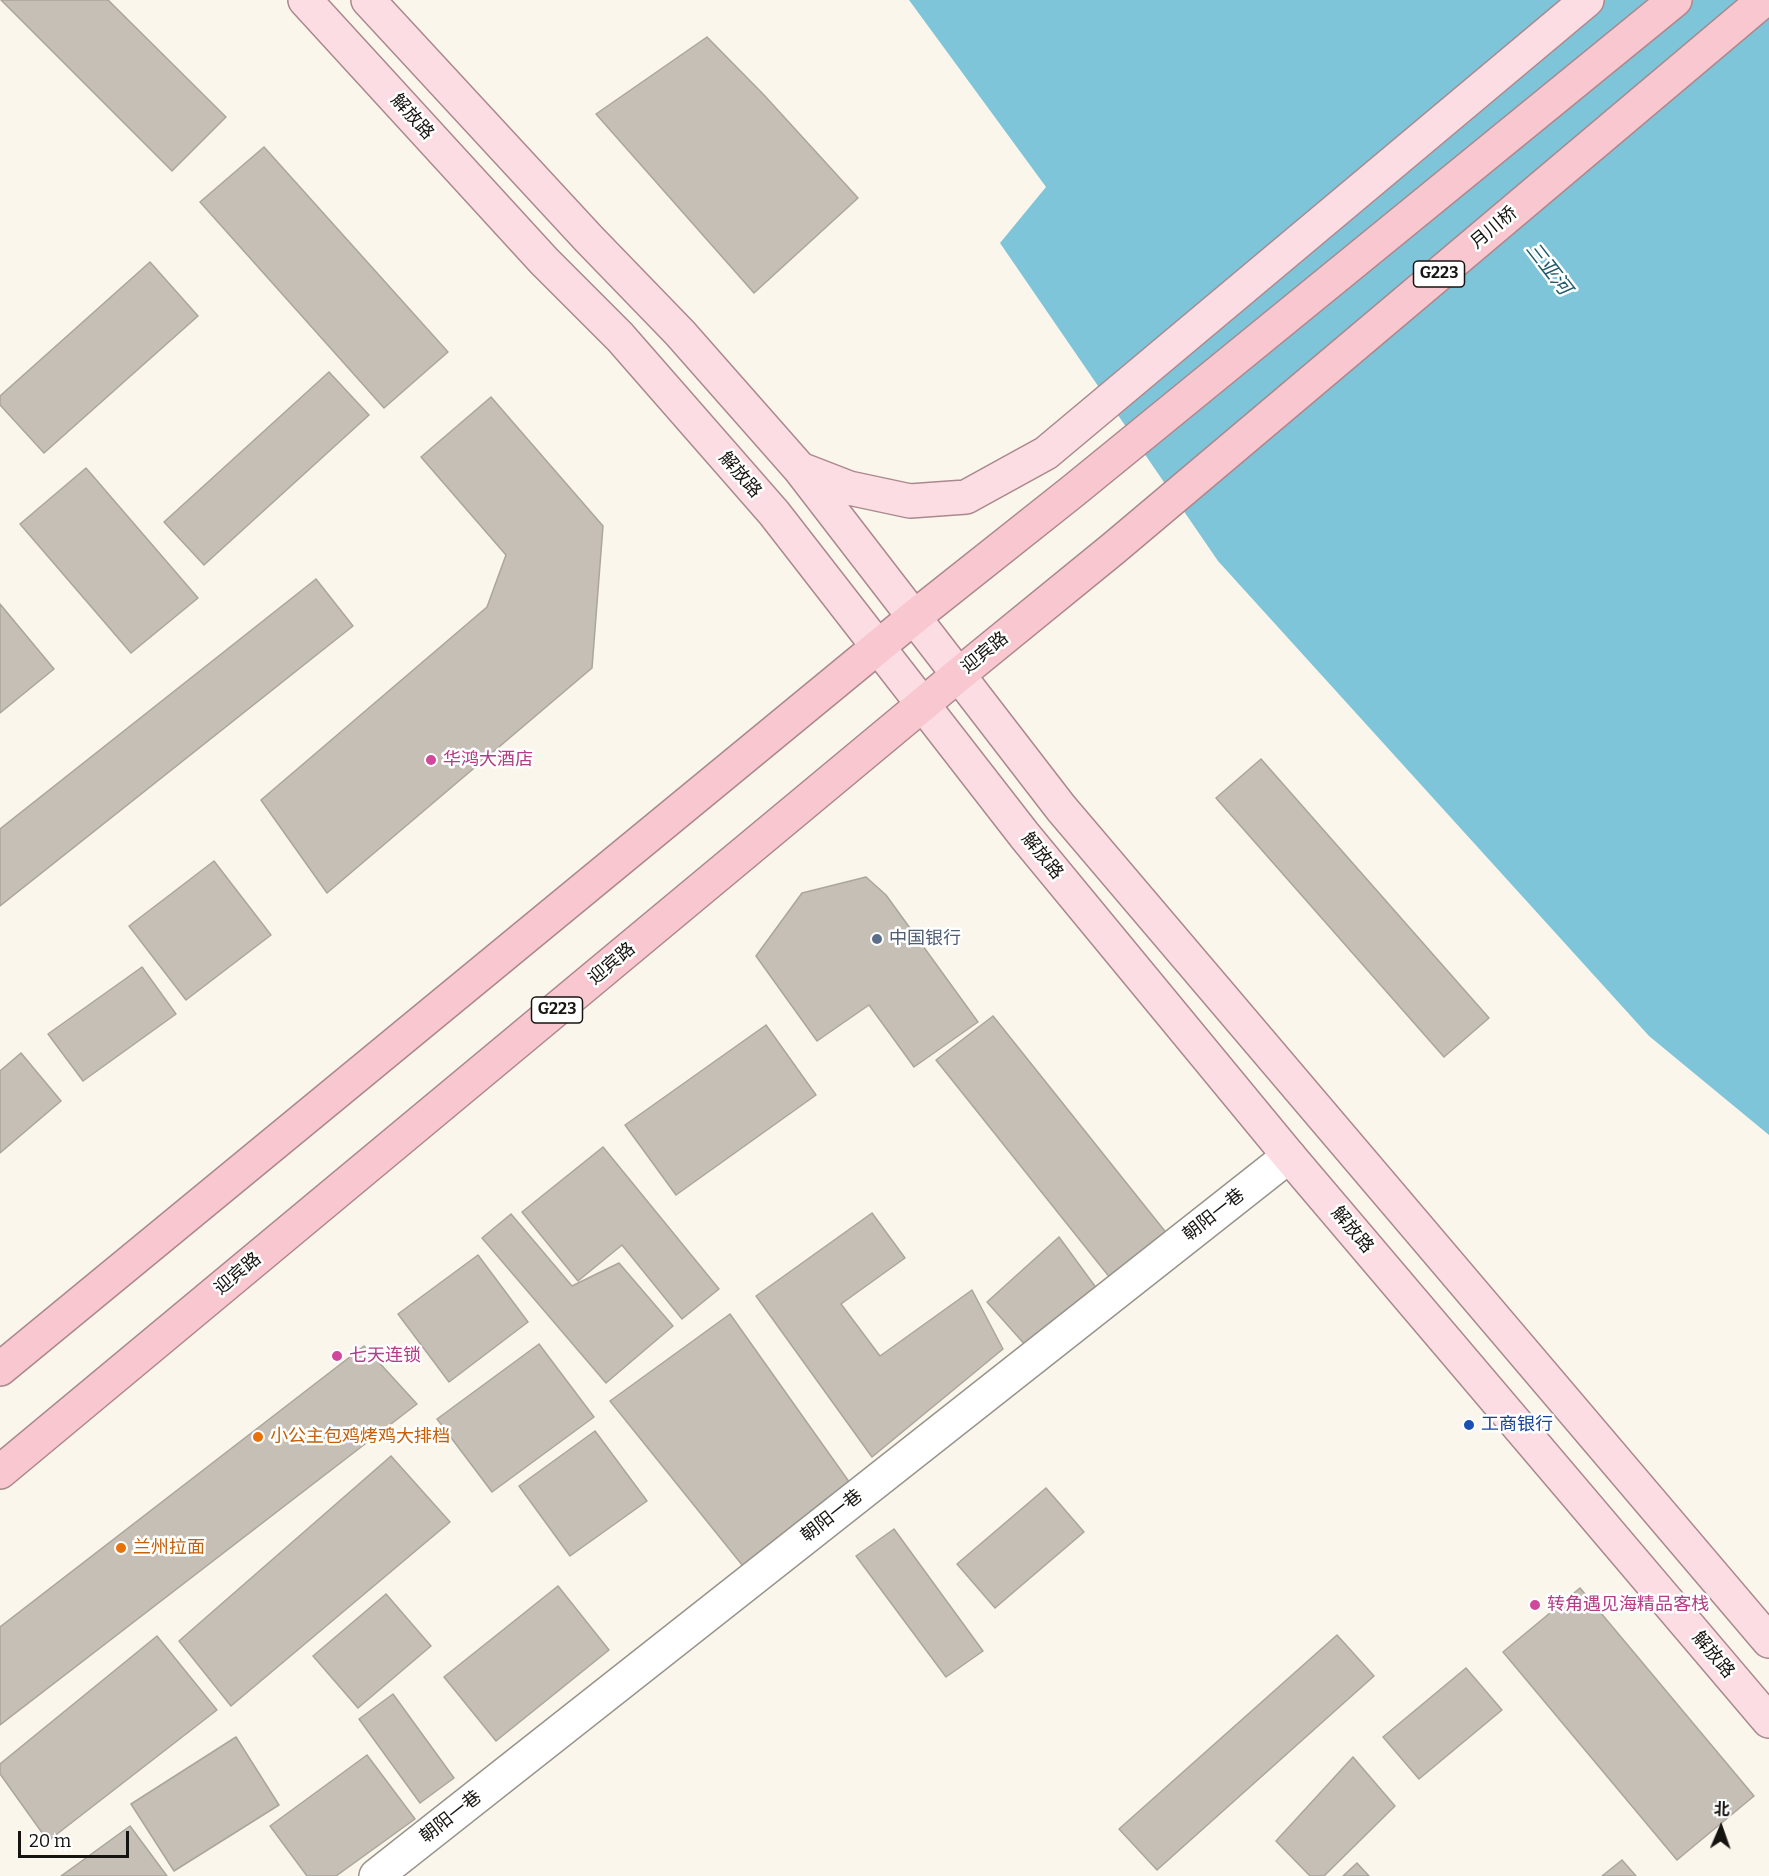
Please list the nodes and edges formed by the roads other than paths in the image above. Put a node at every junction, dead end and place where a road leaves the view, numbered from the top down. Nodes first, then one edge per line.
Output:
1 (305, 0) edge
2 (368, 0) edge
3 (1587, 0) edge
4 (1675, 0) edge
5 (1764, 0) edge
6 (799, 468) junction
7 (1114, 548) joint
8 (913, 618) junction
9 (878, 647) junction
10 (957, 676) junction
11 (923, 704) junction
12 (1289, 1156) junction
13 (0, 1369) edge
14 (0, 1472) edge
15 (1769, 1641) edge
16 (1769, 1721) edge
17 (376, 1876) edge

1 - 9 main road, 解放路
2 - 6 main road
3 - 6 main road
4 - 8 highway
5 - 7 highway, 月川桥 / G223
6 - 8 main road
7 - 10 highway, 迎宾路 / G223
8 - 9 highway
8 - 10 main road
9 - 11 main road, 解放路
9 - 13 highway
10 - 11 highway, 迎宾路 / G223
10 - 15 main road
11 - 12 main road, 解放路
11 - 14 highway, 迎宾路 / G223
12 - 16 main road, 解放路
12 - 17 street, 朝阳一巷

